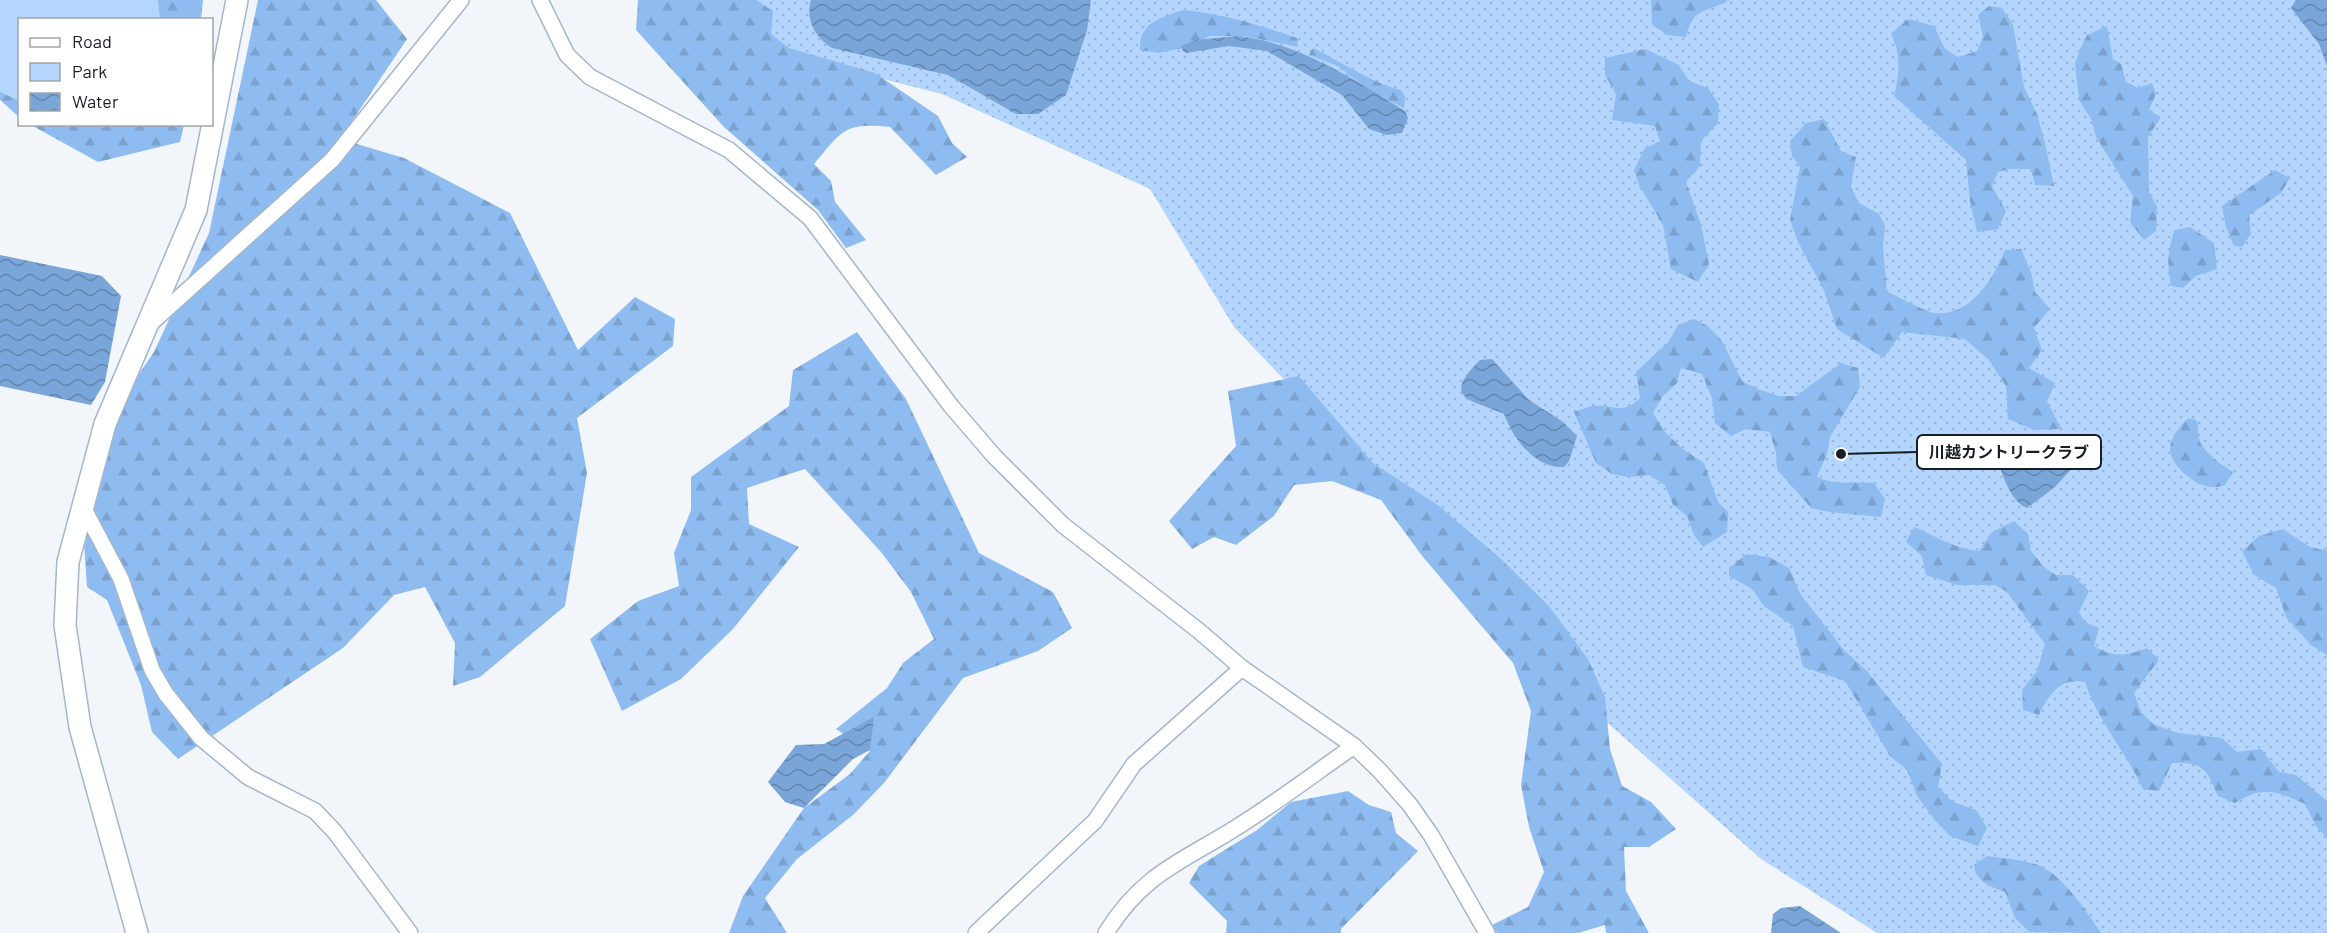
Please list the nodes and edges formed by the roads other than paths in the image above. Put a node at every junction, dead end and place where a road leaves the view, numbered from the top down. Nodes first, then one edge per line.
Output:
1 (237, 0) edge
2 (461, 0) edge
3 (540, 0) edge
4 (213, 123) edge
5 (212, 126) edge
6 (144, 329) junction
7 (84, 510) junction
8 (1242, 668) junction
9 (1354, 746) junction
10 (137, 933) edge
11 (410, 933) edge
12 (976, 933) edge
13 (1106, 933) edge
14 (1487, 933) edge

1 - 4 street
2 - 6 street
3 - 8 street
5 - 6 street
6 - 7 street
7 - 10 street
7 - 11 street
8 - 9 street
8 - 12 street
9 - 13 street
9 - 14 street

